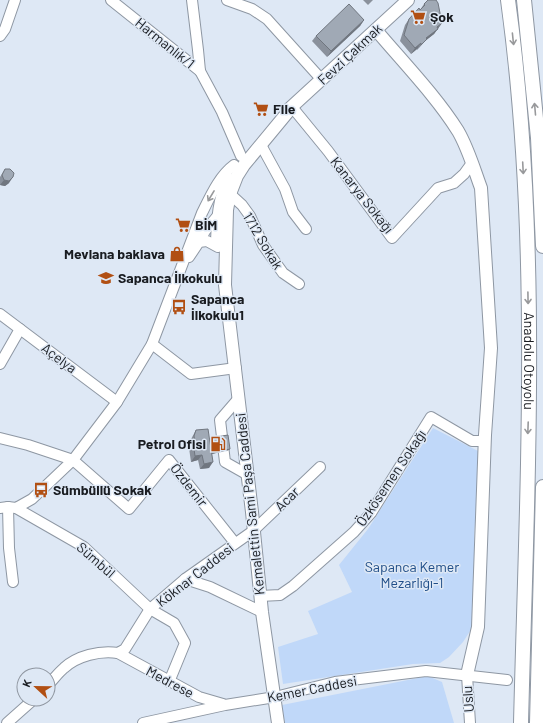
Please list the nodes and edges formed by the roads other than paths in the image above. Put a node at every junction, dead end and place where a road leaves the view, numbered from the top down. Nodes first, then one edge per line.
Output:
1 (15, 0) edge
2 (112, 0) edge
3 (192, 0) edge
4 (226, 0) edge
5 (408, 0) edge
6 (508, 0) edge
7 (524, 0) edge
8 (376, 30) junction
9 (0, 36) edge
10 (200, 71) junction
11 (322, 80) junction
12 (292, 107) junction
13 (261, 145) junction
14 (237, 160) junction
15 (472, 163) junction
16 (229, 199) junction
17 (200, 218) junction
18 (222, 219) junction
19 (306, 229) dead end
20 (199, 242) junction
21 (543, 246) edge
22 (218, 247) junction
23 (177, 280) junction
24 (299, 284) dead end
25 (225, 285) junction
26 (0, 314) edge
27 (20, 329) junction
28 (152, 344) junction
29 (0, 364) edge
30 (236, 368) junction
31 (239, 398) junction
32 (117, 402) junction
33 (0, 438) edge
34 (485, 441) junction
35 (73, 460) junction
36 (320, 467) dead end
37 (248, 475) junction
38 (543, 487) edge
39 (8, 508) edge
40 (253, 531) junction
41 (235, 544) junction
42 (185, 580) junction
43 (13, 582) dead end
44 (260, 596) junction
45 (150, 609) junction
46 (262, 612) junction
47 (118, 653) junction
48 (467, 675) junction
49 (56, 676) edge
50 (507, 680) dead end
51 (169, 682) junction
52 (275, 697) junction
53 (225, 705) junction
54 (25, 707) edge
55 (181, 718) edge
56 (7, 723) edge
57 (143, 723) edge
58 (278, 723) edge
59 (470, 723) edge
60 (521, 723) edge
61 (537, 723) edge

1 - 9 street
2 - 10 street, Harmanlık/1
3 - 10 street
4 - 11 street
5 - 8 main road, Fevzi Çakmak
6 -> 60 highway, Anadolu Otoyolu
21 -> 7 highway
8 - 11 main road, Fevzi Çakmak
8 - 15 main road
10 - 14 street
11 - 12 main road, Fevzi Çakmak
12 - 13 main road, Kemalettin Sami Paşa Caddesi
12 - 14 main road, Kemalettin Sami Paşa Caddesi
12 - 15 street, Kanarya Sokağı
13 - 16 main road, Kemalettin Sami Paşa Caddesi
13 - 19 street
14 -> 17 street
14 - 18 main road, Kemalettin Sami Paşa Caddesi
15 - 34 main road
16 - 18 main road, Kemalettin Sami Paşa Caddesi
16 - 24 street, 1712 Sokak
17 - 18 street
17 - 23 street
18 - 20 street
18 - 22 main road, Kemalettin Sami Paşa Caddesi
18 - 25 main road, Kemalettin Sami Paşa Caddesi
20 - 22 street
20 - 23 street
22 - 25 main road, Kemalettin Sami Paşa Caddesi
23 - 28 street
25 - 30 main road, Kemalettin Sami Paşa Caddesi
26 - 27 street, Açelya
27 - 29 street
27 - 32 street, Açelya
28 - 30 street
28 - 32 street
30 - 31 main road, Kemalettin Sami Paşa Caddesi
31 - 37 main road, Kemalettin Sami Paşa Caddesi
31 - 37 street
32 - 35 street
33 - 35 street
34 - 44 street, Özkösemen Sokağı
34 - 48 main road
35 - 39 street
35 - 41 street, Özdemir
36 - 40 street, Acar
37 - 40 main road, Kemalettin Sami Paşa Caddesi
38 - 61 highway
39 - 43 street
39 - 45 street, Sümbül
40 - 41 street, Köknar Caddesi
40 - 44 main road, Kemalettin Sami Paşa Caddesi
41 - 42 street, Köknar Caddesi
42 - 45 street, Köknar Caddesi
42 - 46 street
44 - 46 main road, Kemalettin Sami Paşa Caddesi
45 - 47 street, Köknar Caddesi
45 - 51 street, Sümbül
46 - 52 main road, Kemalettin Sami Paşa Caddesi
47 - 49 street
47 - 51 street, Medrese
48 - 50 street, Kemer Caddesi
48 - 52 street, Kemer Caddesi
48 - 59 street, Uslu
51 - 53 street, Medrese
52 - 53 street, Kemer Caddesi
52 - 58 main road, Kemalettin Sami Paşa Caddesi
53 - 55 street, Kemer Caddesi
54 - 56 street
55 - 57 street, Kemer Caddesi

